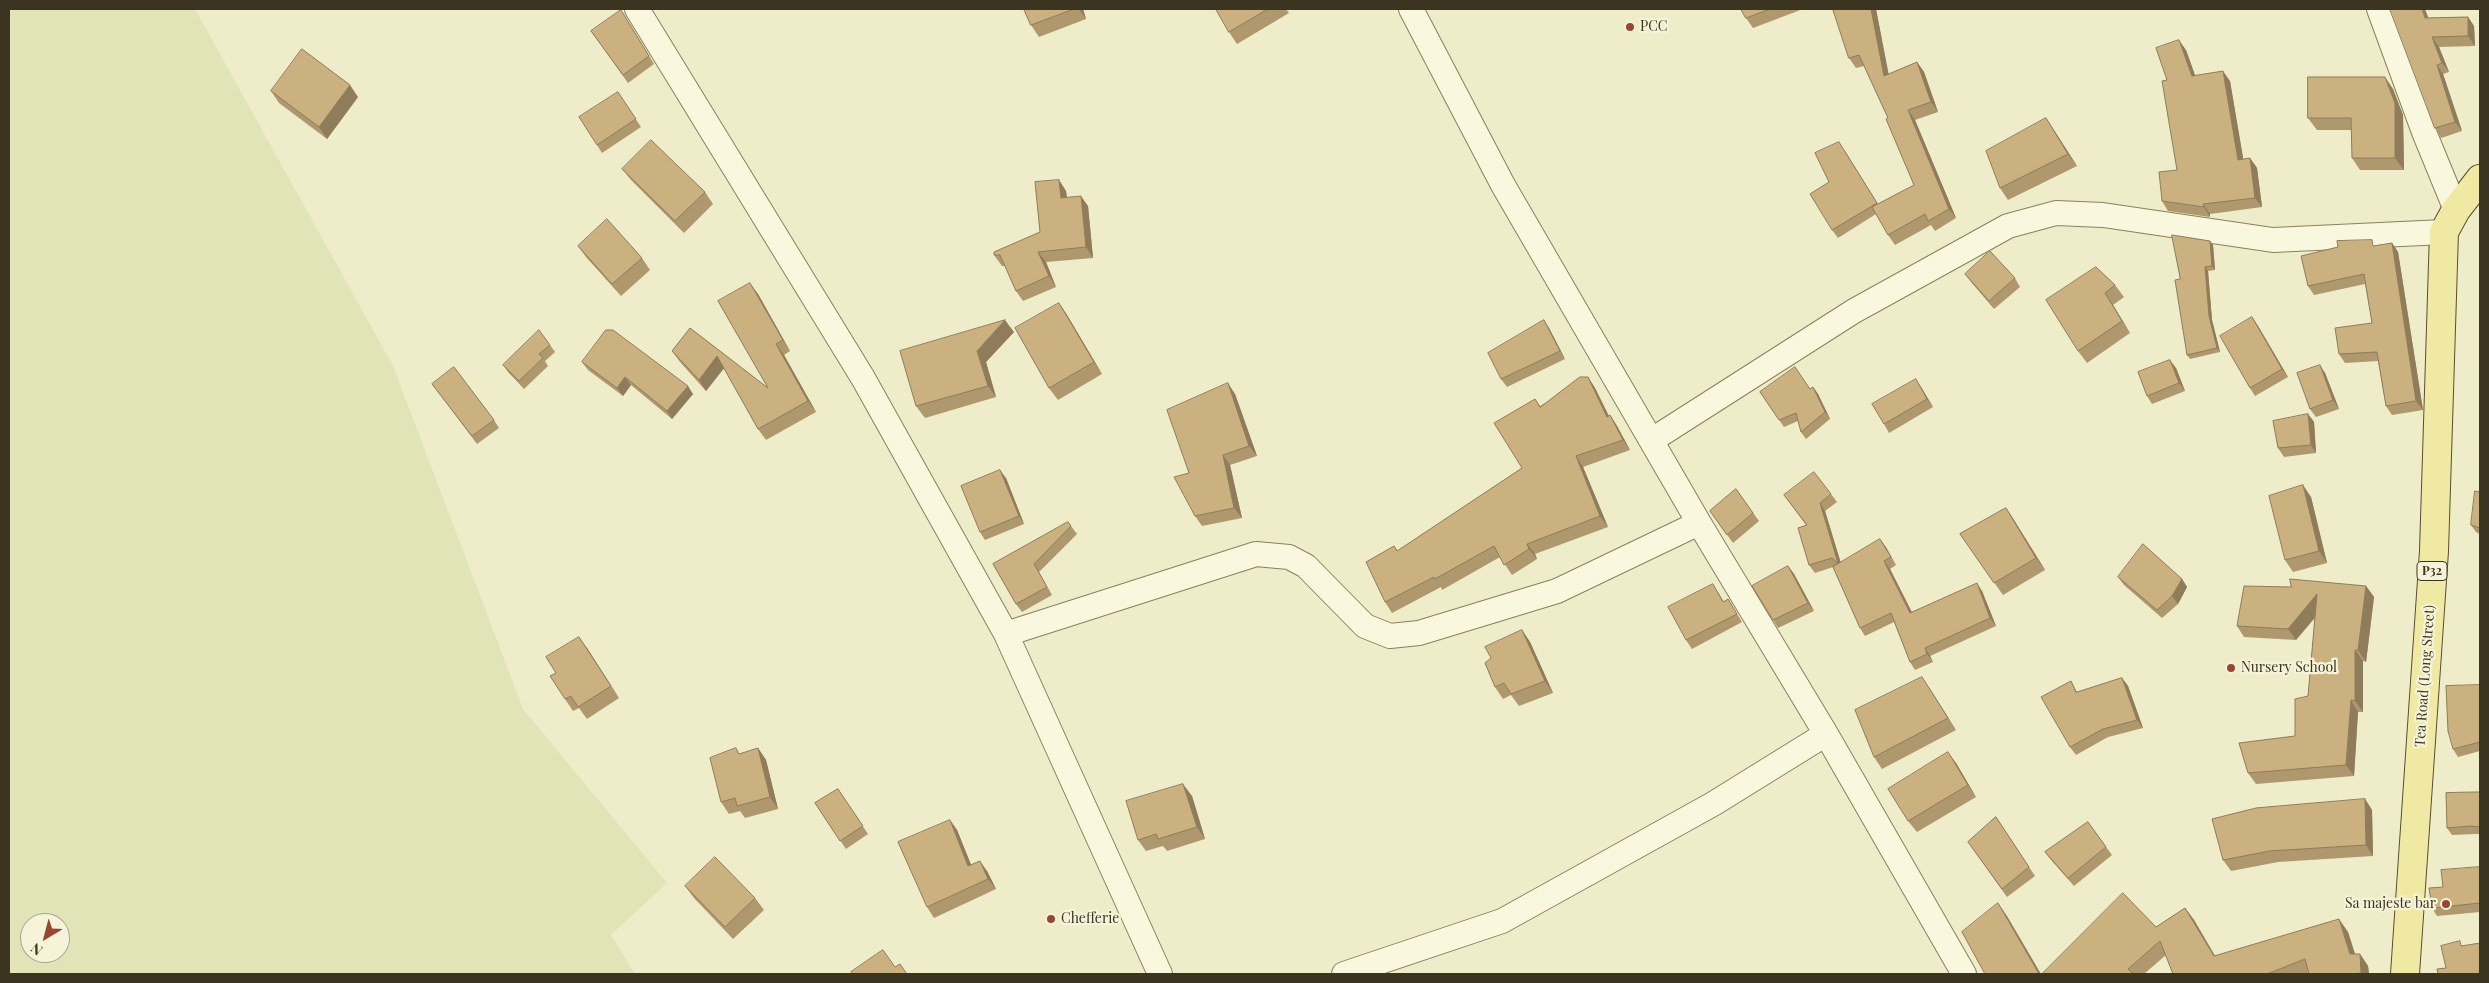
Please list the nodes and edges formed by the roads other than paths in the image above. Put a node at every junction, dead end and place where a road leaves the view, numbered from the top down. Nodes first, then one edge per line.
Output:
1 (637, 9) edge
2 (1411, 9) edge
3 (2379, 9) edge
4 (2480, 179) edge
5 (2450, 221) junction
6 (1652, 440) junction
7 (1699, 523) junction
8 (1006, 634) junction
9 (1826, 734) junction
10 (1160, 974) edge
11 (1344, 974) edge
12 (1964, 974) edge
13 (2404, 974) edge

1 - 8 street
2 - 6 street
3 - 5 street
4 - 5 main road
5 - 6 street
5 - 13 main road, Tea Road (Long Street) / P32
6 - 7 street
7 - 8 street
7 - 9 street
8 - 10 street
9 - 11 street
9 - 12 street

